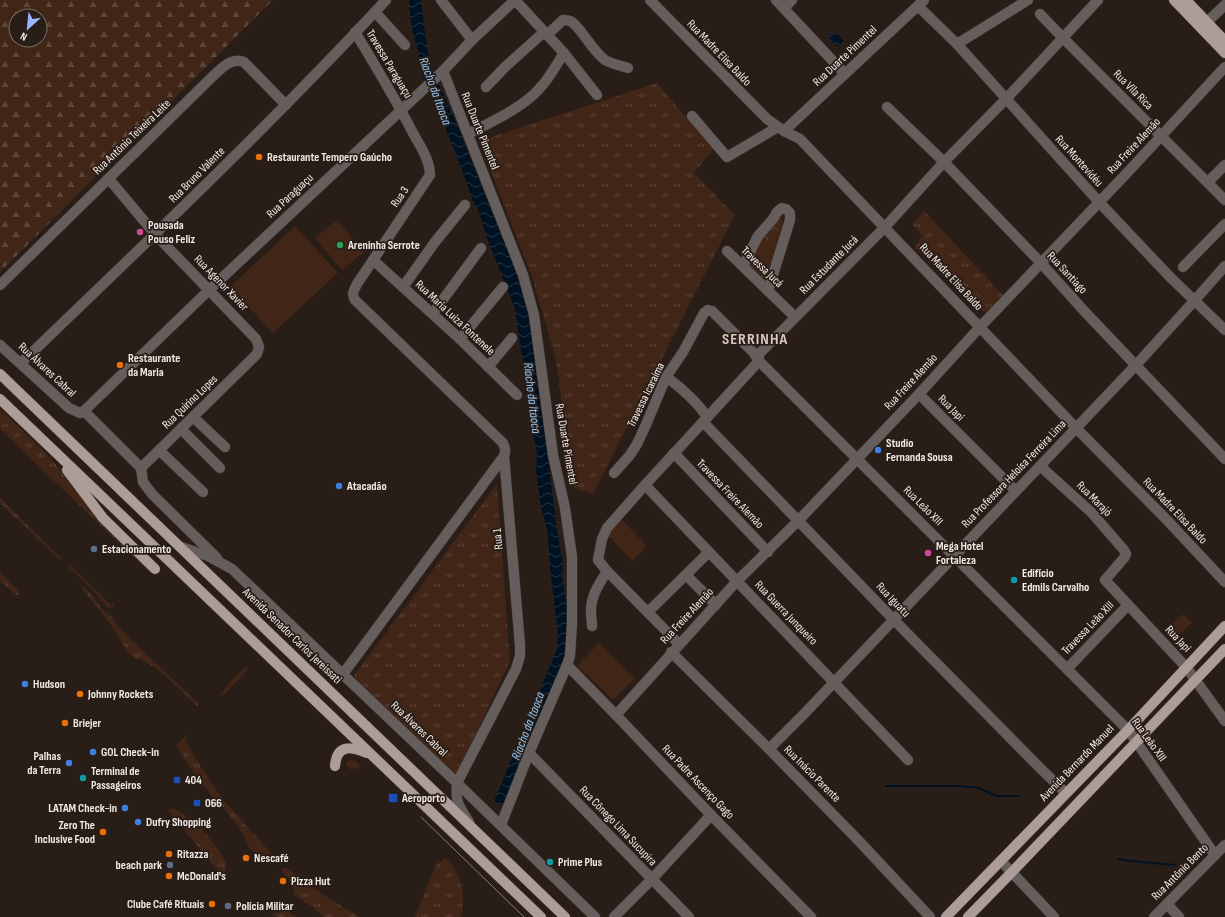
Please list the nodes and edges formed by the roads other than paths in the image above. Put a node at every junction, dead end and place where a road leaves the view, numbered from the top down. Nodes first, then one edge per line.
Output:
1 (386, 0) edge
2 (441, 0) edge
3 (515, 0) edge
4 (650, 0) edge
5 (776, 0) edge
6 (792, 0) edge
7 (1028, 0) edge
8 (1098, 0) edge
9 (1174, 0) edge
10 (1186, 0) edge
11 (921, 3) edge
12 (1225, 5) edge
13 (784, 8) junction
14 (375, 12) junction
15 (1040, 14) dead end
16 (1208, 22) junction
17 (355, 32) junction
18 (546, 33) junction
19 (1063, 38) junction
20 (472, 40) junction
21 (1225, 41) edge
22 (957, 44) junction
23 (405, 45) dead end
24 (564, 53) junction
25 (1225, 53) edge
26 (1225, 67) edge
27 (628, 68) dead end
28 (441, 72) junction
29 (845, 74) junction
30 (486, 87) dead end
31 (597, 95) dead end
32 (1006, 99) junction
33 (286, 105) junction
34 (887, 107) dead end
35 (401, 109) junction
36 (692, 116) dead end
37 (781, 129) junction
38 (468, 134) junction
39 (1161, 137) junction
40 (944, 162) junction
41 (1225, 165) edge
42 (109, 179) junction
43 (1208, 182) junction
44 (1225, 200) edge
45 (1099, 202) junction
46 (465, 205) dead end
47 (1225, 224) edge
48 (885, 227) junction
49 (155, 234) junction
50 (481, 248) dead end
51 (727, 251) dead end
52 (374, 260) junction
53 (1041, 263) junction
54 (743, 266) junction
55 (1225, 266) edge
56 (1183, 267) dead end
57 (0, 285) edge
58 (403, 286) junction
59 (503, 287) dead end
60 (209, 290) junction
61 (768, 291) junction
62 (353, 295) joint
63 (1195, 300) junction
64 (712, 311) joint
65 (433, 313) junction
66 (795, 317) junction
67 (980, 327) junction
68 (1225, 330) edge
69 (512, 338) dead end
70 (460, 339) junction
71 (0, 345) edge
72 (258, 354) joint
73 (759, 361) junction
74 (21, 363) junction
75 (1136, 365) junction
76 (488, 367) junction
77 (0, 374) edge
78 (666, 377) junction
79 (919, 394) junction
80 (517, 395) dead end
81 (0, 399) edge
82 (84, 411) junction
83 (193, 417) junction
84 (705, 420) junction
85 (1076, 428) junction
86 (180, 430) junction
87 (51, 447) junction
88 (225, 447) dead end
89 (160, 450) junction
90 (674, 453) junction
91 (504, 456) junction
92 (857, 458) junction
93 (1225, 459) edge
94 (1040, 466) junction
95 (141, 468) junction
96 (220, 468) dead end
97 (614, 473) dead end
98 (645, 485) junction
99 (1016, 491) junction
100 (203, 492) dead end
101 (798, 521) junction
102 (181, 547) junction
103 (709, 552) junction
104 (768, 552) junction
105 (954, 556) junction
106 (222, 563) junction
107 (155, 569) dead end
108 (607, 571) junction
109 (686, 575) junction
110 (1105, 580) joint
111 (737, 581) junction
112 (1225, 582) edge
113 (716, 605) junction
114 (1128, 605) junction
115 (648, 612) junction
116 (894, 620) junction
117 (592, 626) dead end
118 (1225, 626) edge
119 (679, 644) junction
120 (1225, 649) edge
121 (671, 652) junction
122 (567, 665) junction
123 (1186, 668) junction
124 (1067, 669) junction
125 (343, 674) junction
126 (1195, 680) junction
127 (833, 683) junction
128 (616, 714) junction
129 (1225, 721) edge
130 (1128, 730) junction
131 (1136, 742) junction
132 (769, 749) junction
133 (529, 753) junction
134 (373, 756) junction
135 (908, 760) dead end
136 (335, 766) dead end
137 (457, 783) junction
138 (1066, 793) junction
139 (711, 815) junction
140 (500, 825) junction
141 (472, 827) junction
142 (1225, 845) edge
143 (1215, 855) junction
144 (1001, 861) junction
145 (1012, 872) junction
146 (652, 879) junction
147 (1167, 904) junction
148 (809, 916) edge
149 (541, 917) edge
150 (566, 917) edge
151 (595, 917) edge
152 (614, 917) edge
153 (689, 917) edge
154 (930, 917) edge
155 (946, 917) edge
156 (968, 917) edge
157 (1054, 917) edge
158 (1154, 917) edge
159 (1179, 917) edge

1 - 14 street, Rua Bruno Valente
2 - 20 street
3 - 18 street
3 - 20 street, Rua Paraguaçu
4 - 37 street, Rua Madre Elisa Baldo
5 - 13 street
6 - 13 street
7 - 22 street
8 - 19 street, Rua Estudante Jucá
9 - 25 main road
10 - 16 main road
11 - 22 street, Rua Montevidéu
11 - 29 street, Rua Duarte Pimentel
12 - 16 street
13 - 29 street
14 - 17 street, Rua Bruno Valente
14 - 23 street
15 - 19 street, Rua Vila Rica
16 - 21 main road
17 - 33 street, Rua Bruno Valente
17 - 35 street, Travessa Paraguaçu
18 - 24 street
18 - 27 street
18 - 30 street
19 - 32 street, Rua Estudante Jucá
19 - 39 street, Rua Vila Rica
20 - 28 street, Rua Paraguaçu
22 - 32 street, Rua Montevidéu
24 - 31 street
24 - 38 street
26 - 39 street, Rua Freire Alemão
28 - 35 street, Rua Paraguaçu
28 - 38 street, Rua Duarte Pimentel
29 - 37 street, Rua Duarte Pimentel
32 - 40 street, Rua Estudante Jucá
32 - 45 street, Rua Montevidéu
33 - 42 street, Rua Antônio Teixeira Leite
33 - 49 street, Rua Bruno Valente
34 - 40 street, Rua Santiago
35 - 52 street, Rua 3
35 - 60 street, Rua Paraguaçu
36 - 37 street, Rua Duarte Pimentel
37 - 48 street, Rua Madre Elisa Baldo
38 - 122 street, Rua Duarte Pimentel
39 - 43 street, Rua Vila Rica
39 - 45 street, Rua Freire Alemão
40 - 48 street, Rua Estudante Jucá
40 - 53 street, Rua Santiago
41 - 43 street
42 - 49 street, Rua Agenor Xavier
42 - 57 street, Rua Antônio Teixeira Leite
43 - 44 street, Rua Vila Rica
45 - 53 street, Rua Freire Alemão
45 - 63 street, Rua Montevidéu
46 - 58 street
47 - 56 street
48 - 66 street, Rua Estudante Jucá
48 - 67 street, Rua Madre Elisa Baldo
49 - 60 street, Rua Agenor Xavier
49 - 74 street, Rua Bruno Valente
50 - 65 street
51 - 54 street, Travessa Jucá
52 - 58 street, Rua Maria Luiza Fontenele
52 - 62 street, Rua 3
53 - 67 street, Rua Freire Alemão
53 - 75 street, Rua Santiago
54 - 61 street, Travessa Jucá
54 - 61 street
55 - 63 street, Rua Professora Heloísa Ferreira Lima
58 - 65 street, Rua Maria Luiza Fontenele
59 - 70 street
60 - 72 street, Rua Agenor Xavier
60 - 82 street, Rua Paraguaçu
61 - 66 street, Travessa Jucá
62 - 91 street, Rua 1
63 - 68 street, Rua Montevidéu
63 - 75 street, Rua Professora Heloísa Ferreira Lima
64 - 73 street, Rua Leão XIII
64 - 78 street, Travessa Icaraíma
65 - 70 street, Rua Maria Luiza Fontenele
66 - 73 street, Rua Estudante Jucá
67 - 79 street, Rua Freire Alemão
67 - 85 street, Rua Madre Elisa Baldo
69 - 76 street
70 - 76 street, Rua Maria Luiza Fontenele
71 - 74 street, Rua Álvares Cabral
72 - 83 street, Rua Quirino Lopes
73 - 84 street, Rua Estudante Jucá
73 - 92 street, Rua Leão XIII
74 - 82 street, Rua Álvares Cabral
75 - 85 street, Rua Professora Heloísa Ferreira Lima
75 - 93 street, Rua Santiago
76 - 80 street, Rua Maria Luiza Fontenele
77 - 102 main road, Avenida Senador Carlos Jereissati
78 - 84 street, Rua Iguatu
78 - 97 street, Travessa Icaraíma
79 - 92 street, Rua Freire Alemão
79 - 99 street, Rua Japi
81 - 87 main road
82 - 95 street, Rua Álvares Cabral
83 - 86 street, Rua Quirino Lopes
83 - 88 street
84 - 90 street, Rua Estudante Jucá
84 - 101 street, Rua Iguatu
85 - 94 street, Rua Professora Heloísa Ferreira Lima
85 - 112 street, Rua Madre Elisa Baldo
86 - 89 street, Rua Quirino Lopes
86 - 96 street
87 - 107 main road
87 - 134 main road
89 - 95 street, Rua Quirino Lopes
89 - 100 street
90 - 98 street, Rua Estudante Jucá
90 - 104 street, Travessa Freire Alemão
91 - 125 street
91 - 137 street, Rua 1
92 - 101 street, Rua Freire Alemão
92 - 105 street, Rua Leão XIII
94 - 99 street, Rua Professora Heloísa Ferreira Lima
94 - 110 street, Rua Marajó
95 - 106 street, Rua Álvares Cabral
98 - 103 street, Rua Guerra Junqueiro
98 - 108 street, Rua Estudante Jucá
99 - 105 street, Rua Professora Heloísa Ferreira Lima
101 - 104 street, Rua Freire Alemão
101 - 116 street, Rua Iguatu
102 - 106 street, Rua Álvares Cabral
102 - 141 main road, Avenida Senador Carlos Jereissati
103 - 109 street
103 - 111 street, Rua Guerra Junqueiro
104 - 111 street, Rua Freire Alemão
105 - 116 street, Rua Professora Heloísa Ferreira Lima
105 - 124 street, Rua Leão XIII
106 - 125 street, Rua Álvares Cabral
108 - 115 street
108 - 117 street
109 - 113 street
109 - 115 street
110 - 114 street, Rua Japi
111 - 113 street, Rua Freire Alemão
111 - 127 street, Rua Guerra Junqueiro
113 - 119 street, Rua Freire Alemão
114 - 123 street, Rua Japi
114 - 124 street, Travessa Leão XIII
115 - 119 street
116 - 127 street, Rua Professora Heloísa Ferreira Lima
116 - 138 street, Rua Iguatu
118 - 123 main road, Avenida Bernardo Manuel
119 - 121 street, Rua Freire Alemão
120 - 126 main road
121 - 128 street, Rua Freire Alemão
121 - 132 street, Rua Inácio Parente
122 - 128 street, Rua Padre Ascenço Gago
122 - 133 street, Rua Duarte Pimentel
123 - 126 street, Rua Japi
123 - 130 main road, Avenida Bernardo Manuel
124 - 130 street, Rua Leão XIII
125 - 137 street, Rua Álvares Cabral
126 - 129 street, Rua Japi
126 - 131 main road
127 - 132 street, Rua Professora Heloísa Ferreira Lima
127 - 135 street, Rua Guerra Junqueiro
128 - 139 street, Rua Padre Ascenço Gago
130 - 131 street, Rua Leão XIII
130 - 138 main road, Avenida Bernardo Manuel
131 - 143 street, Rua Leão XIII
131 - 145 main road
132 - 154 street, Rua Inácio Parente
133 - 140 street, Rua Duarte Pimentel
133 - 146 street, Rua Cônego Lima Sucupira
134 - 136 main road
134 - 149 main road
137 - 140 street, Rua Álvares Cabral
137 - 141 street, Rua 1
138 - 144 main road, Avenida Bernardo Manuel
139 - 146 street
139 - 148 street, Rua Padre Ascenço Gago
140 - 151 street, Rua Álvares Cabral
141 - 150 main road, Avenida Senador Carlos Jereissati
142 - 143 street, Rua Antônio Bento
143 - 147 street, Rua Antônio Bento
144 - 145 street
144 - 155 main road, Avenida Bernardo Manuel
145 - 156 main road
145 - 157 street
146 - 152 street
146 - 153 street, Rua Cônego Lima Sucupira
147 - 158 street, Rua Antônio Bento
147 - 159 street

